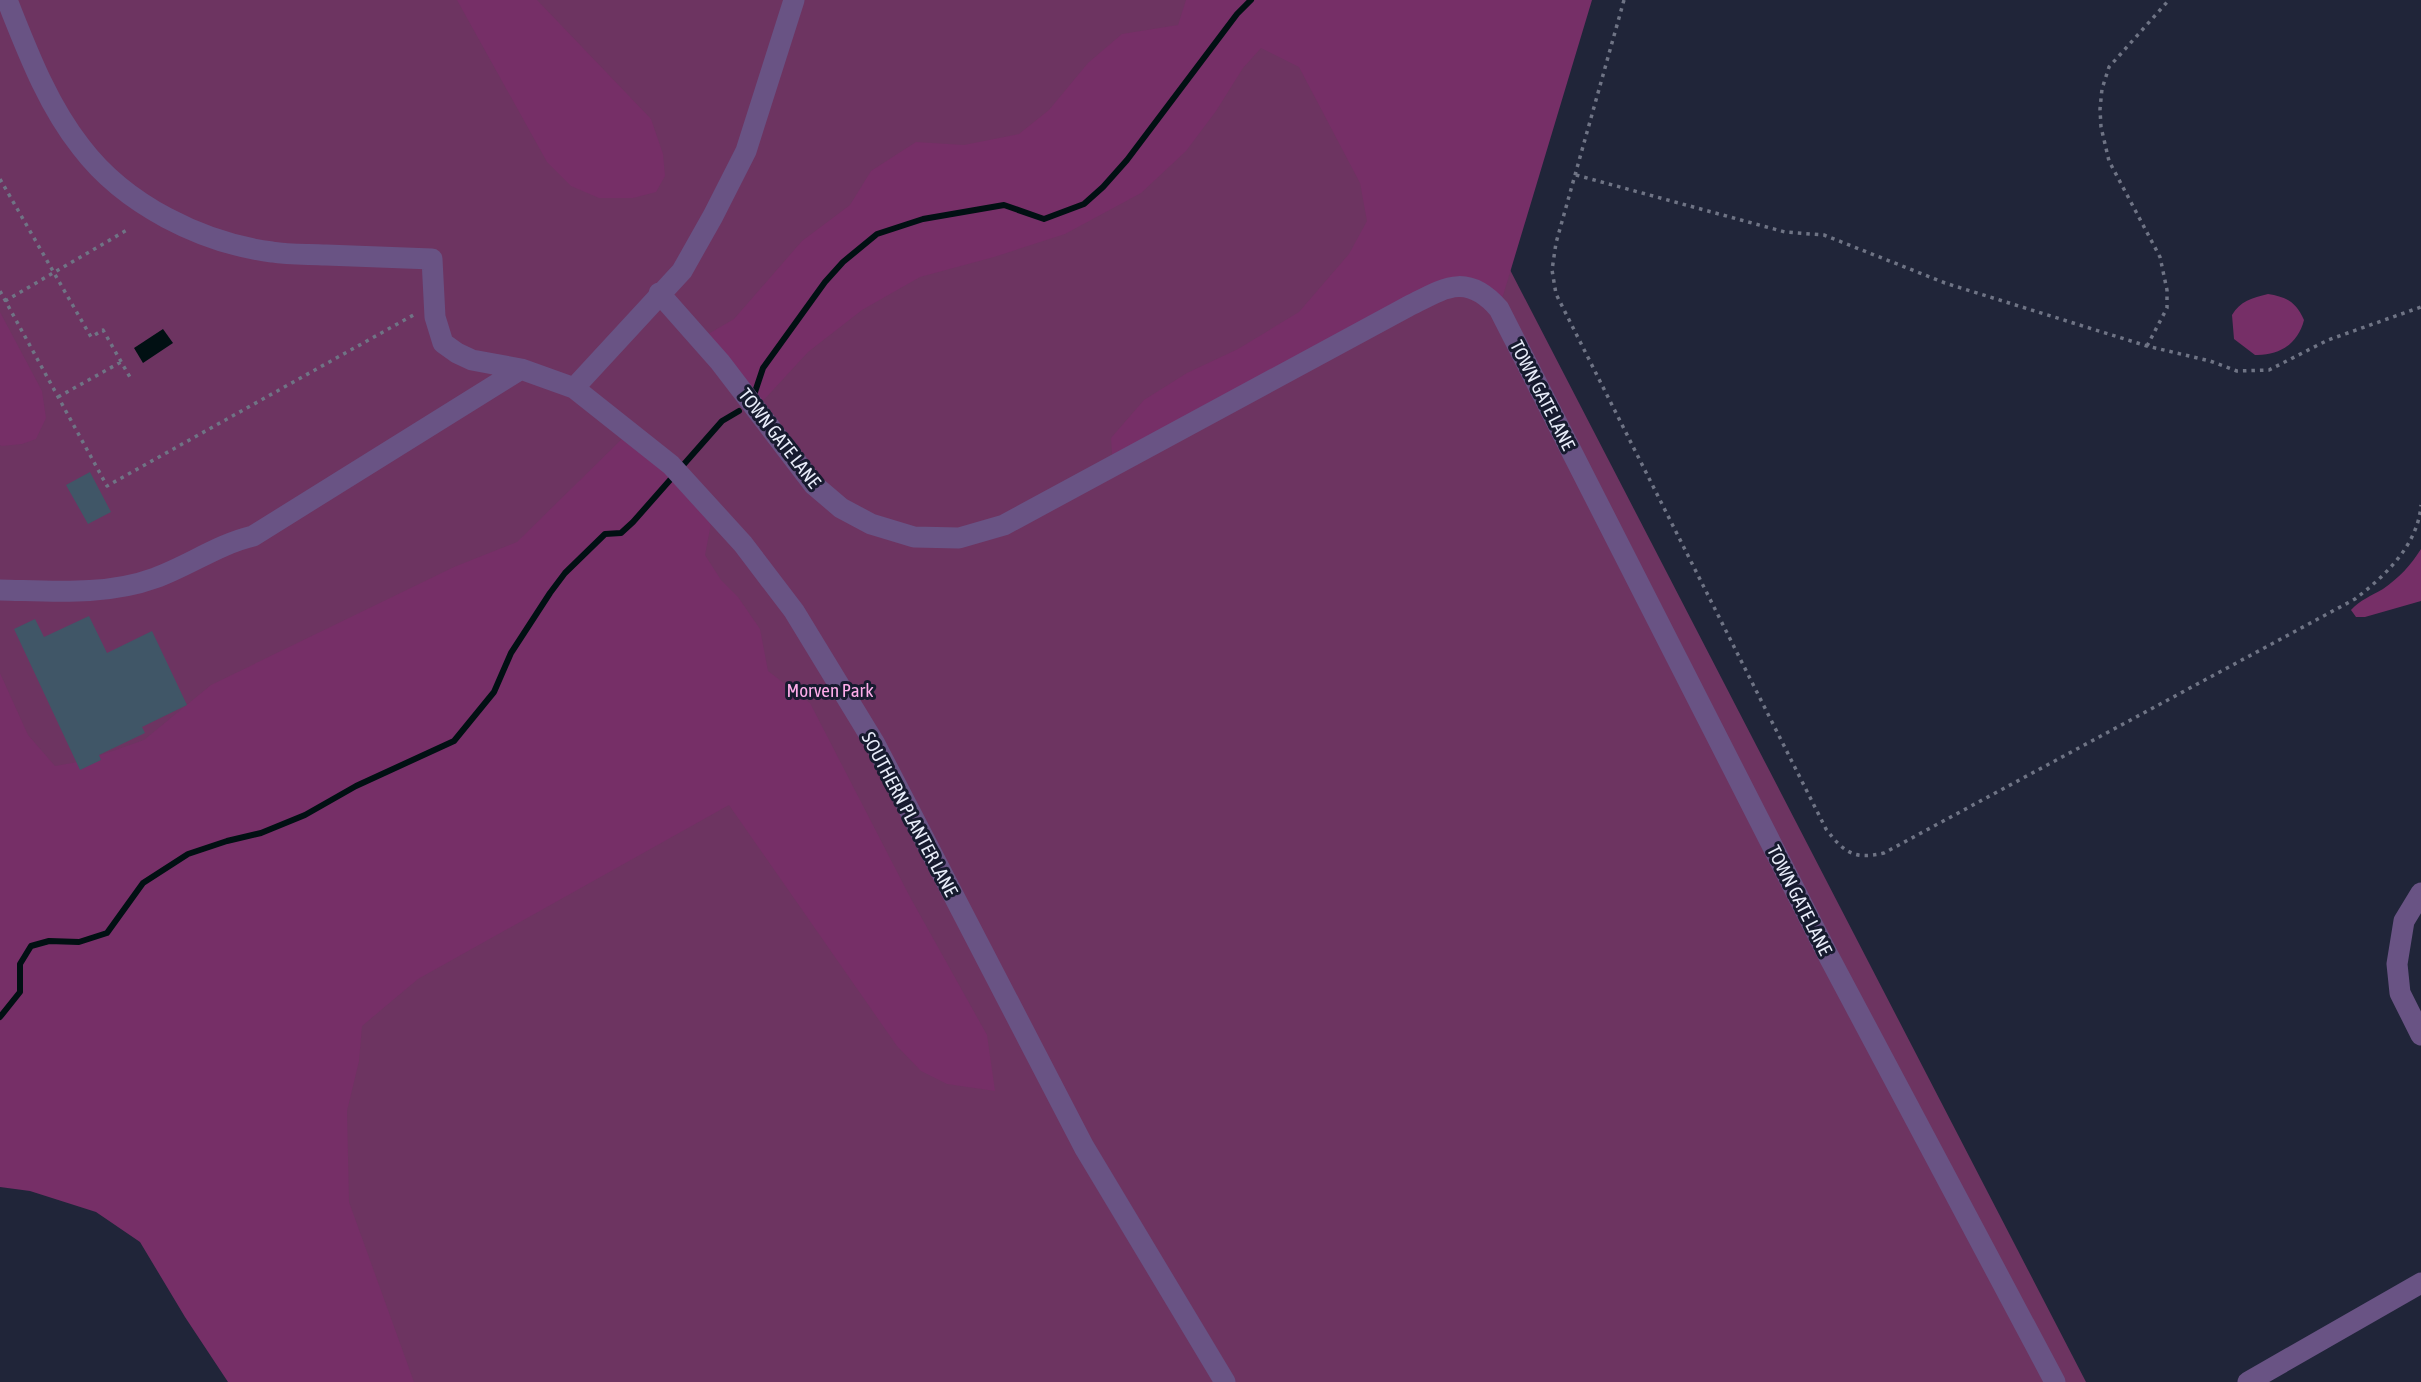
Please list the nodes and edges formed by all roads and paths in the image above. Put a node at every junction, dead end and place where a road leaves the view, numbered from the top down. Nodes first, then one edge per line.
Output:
1 (7, 0) edge
2 (793, 0) edge
3 (1623, 0) edge
4 (2169, 0) edge
5 (8, 21) edge
6 (1576, 175) junction
7 (0, 179) edge
8 (127, 230) dead end
9 (53, 272) junction
10 (0, 290) edge
11 (659, 293) junction
12 (5, 300) junction
13 (434, 303) junction
14 (2421, 307) edge
15 (2147, 346) junction
16 (121, 362) junction
17 (521, 369) junction
18 (131, 379) dead end
19 (574, 388) junction
20 (58, 397) junction
21 (2421, 505) edge
22 (0, 590) edge
23 (2421, 893) edge
24 (2421, 1035) edge
25 (2421, 1283) edge
26 (1225, 1382) edge
27 (2055, 1382) edge
28 (2248, 1382) edge

1 - 5 street, SOUTHERN PLANTER LANE
2 - 11 street
3 - 6 path
4 - 15 path
5 - 13 street, SOUTHERN PLANTER LANE
6 - 15 path
6 - 21 path
7 - 9 path
8 - 9 path
9 - 12 path
9 - 16 path
10 - 12 path
11 - 19 street
11 - 27 street, TOWN GATE LANE
12 - 20 path
13 - 17 street, SOUTHERN PLANTER LANE
13 - 20 path
14 - 15 path
16 - 18 path
16 - 20 path
17 - 19 street, SOUTHERN PLANTER LANE
17 - 22 street
19 - 26 street, SOUTHERN PLANTER LANE
23 - 24 street
25 - 28 street

